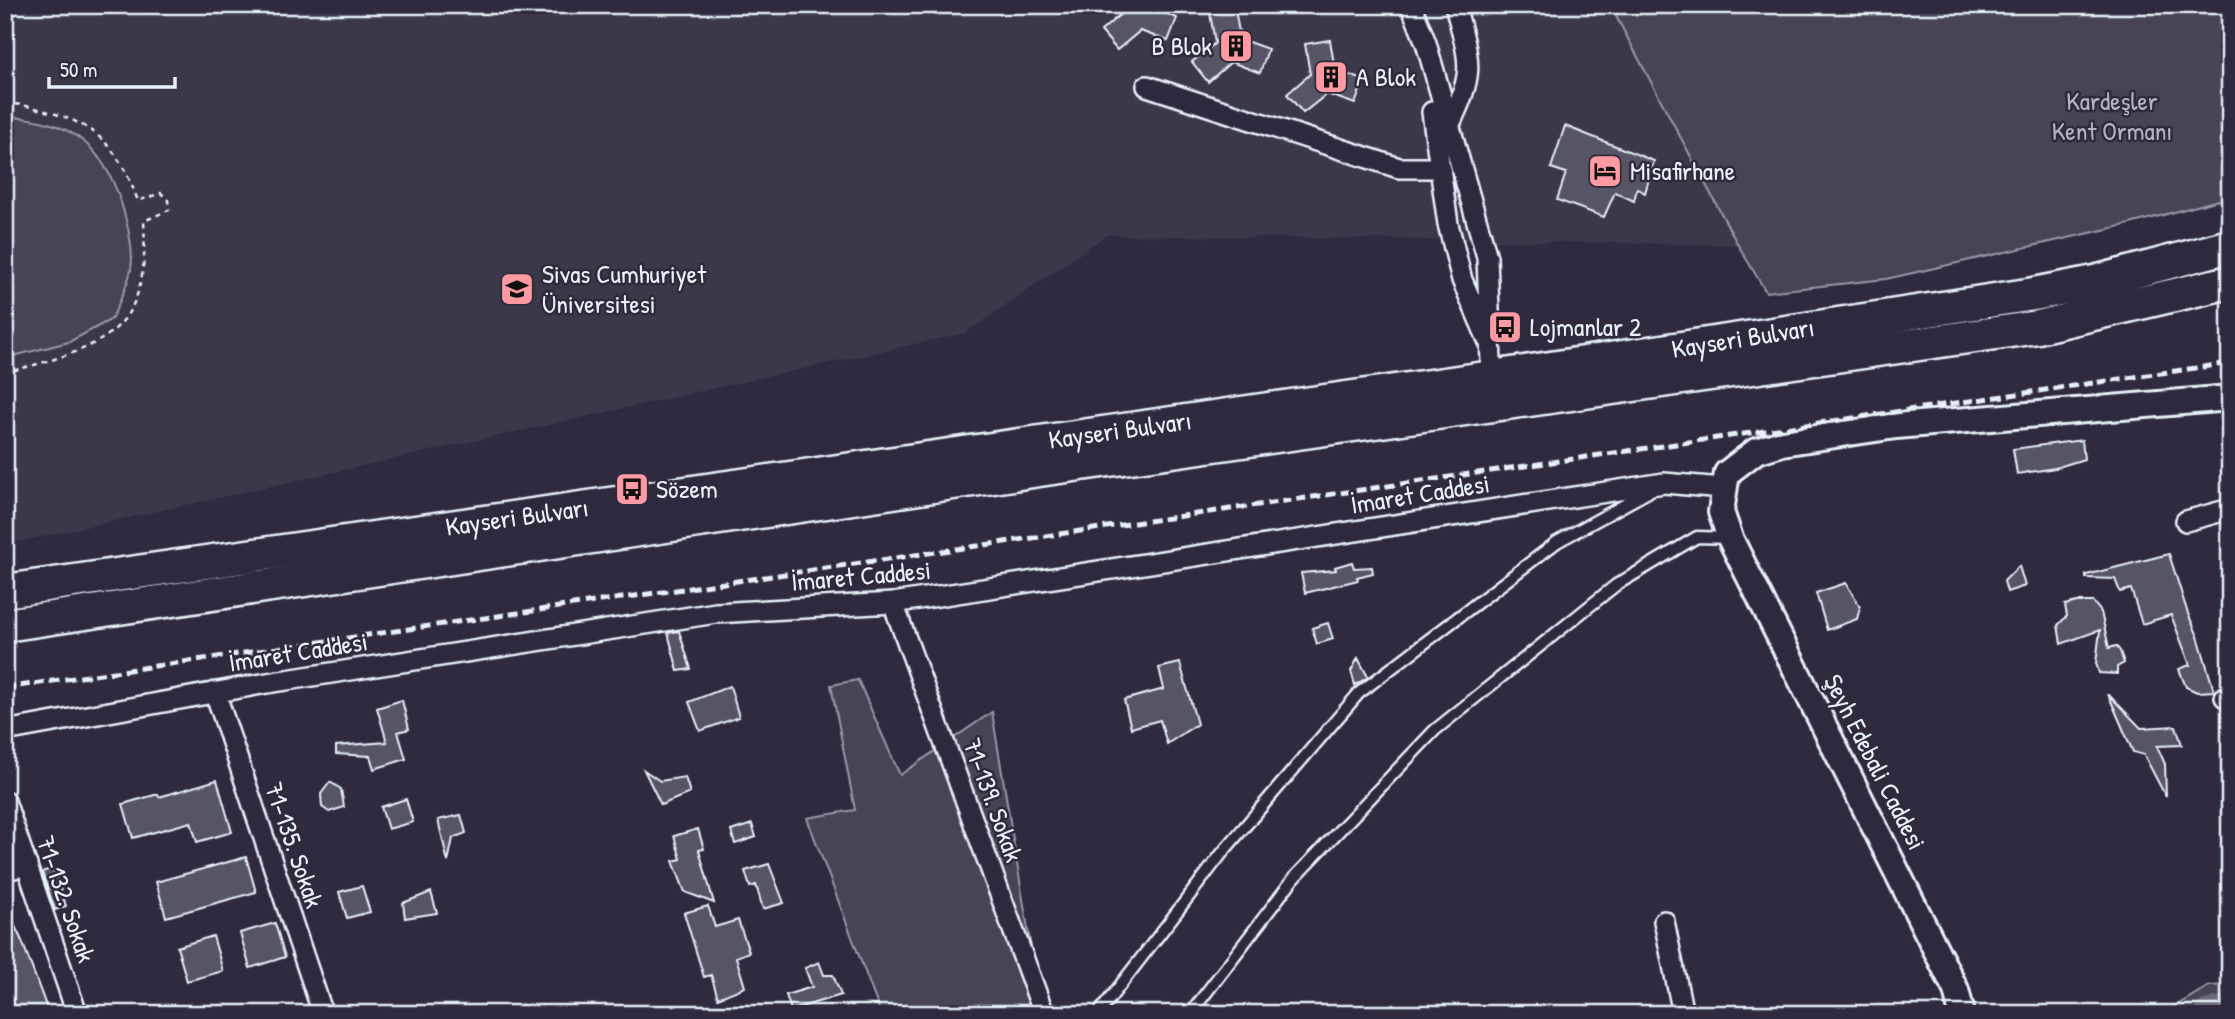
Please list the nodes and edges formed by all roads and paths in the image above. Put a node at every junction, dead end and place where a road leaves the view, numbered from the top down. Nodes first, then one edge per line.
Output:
1 (1399, 5) edge
2 (1411, 5) edge
3 (1455, 5) edge
4 (1147, 86) dead end
5 (5, 104) edge
6 (1448, 126) junction
7 (1441, 168) junction
8 (2230, 246) edge
9 (2230, 282) edge
10 (1490, 344) junction
11 (5, 373) edge
12 (1492, 392) junction
13 (2230, 398) edge
14 (1664, 483) junction
15 (1723, 488) junction
16 (2230, 509) edge
17 (2186, 521) dead end
18 (1730, 538) junction
19 (5, 591) edge
20 (893, 603) junction
21 (5, 625) edge
22 (215, 692) junction
23 (5, 731) edge
24 (5, 801) edge
25 (27, 865) junction
26 (5, 870) edge
27 (1664, 921) dead end
28 (77, 1014) edge
29 (323, 1014) edge
30 (1044, 1014) edge
31 (1098, 1014) edge
32 (1190, 1014) edge
33 (1683, 1014) edge
34 (1962, 1014) edge

1 - 7 street
2 - 6 street
3 - 6 street
4 - 7 street
5 - 11 path
6 - 10 street
7 - 10 street
8 - 12 highway, Kayseri Bulvarı
9 - 12 highway, Kayseri Bulvarı
10 - 12 street
12 - 19 highway, Kayseri Bulvarı
12 - 21 highway, Kayseri Bulvarı
13 - 15 street
14 - 15 street, İmaret Caddesi
14 - 20 street, İmaret Caddesi
14 - 31 lane
15 - 18 street, Şeyh Edebali Caddesi
16 - 17 street
18 - 32 lane
18 - 34 street, Şeyh Edebali Caddesi
20 - 22 street, İmaret Caddesi
20 - 30 street, 71-139. Sokak
22 - 23 street, İmaret Caddesi
22 - 29 street, 71-135. Sokak
24 - 25 street, 71-132. Sokak
25 - 26 street
25 - 28 street, 71-132. Sokak
27 - 33 street

